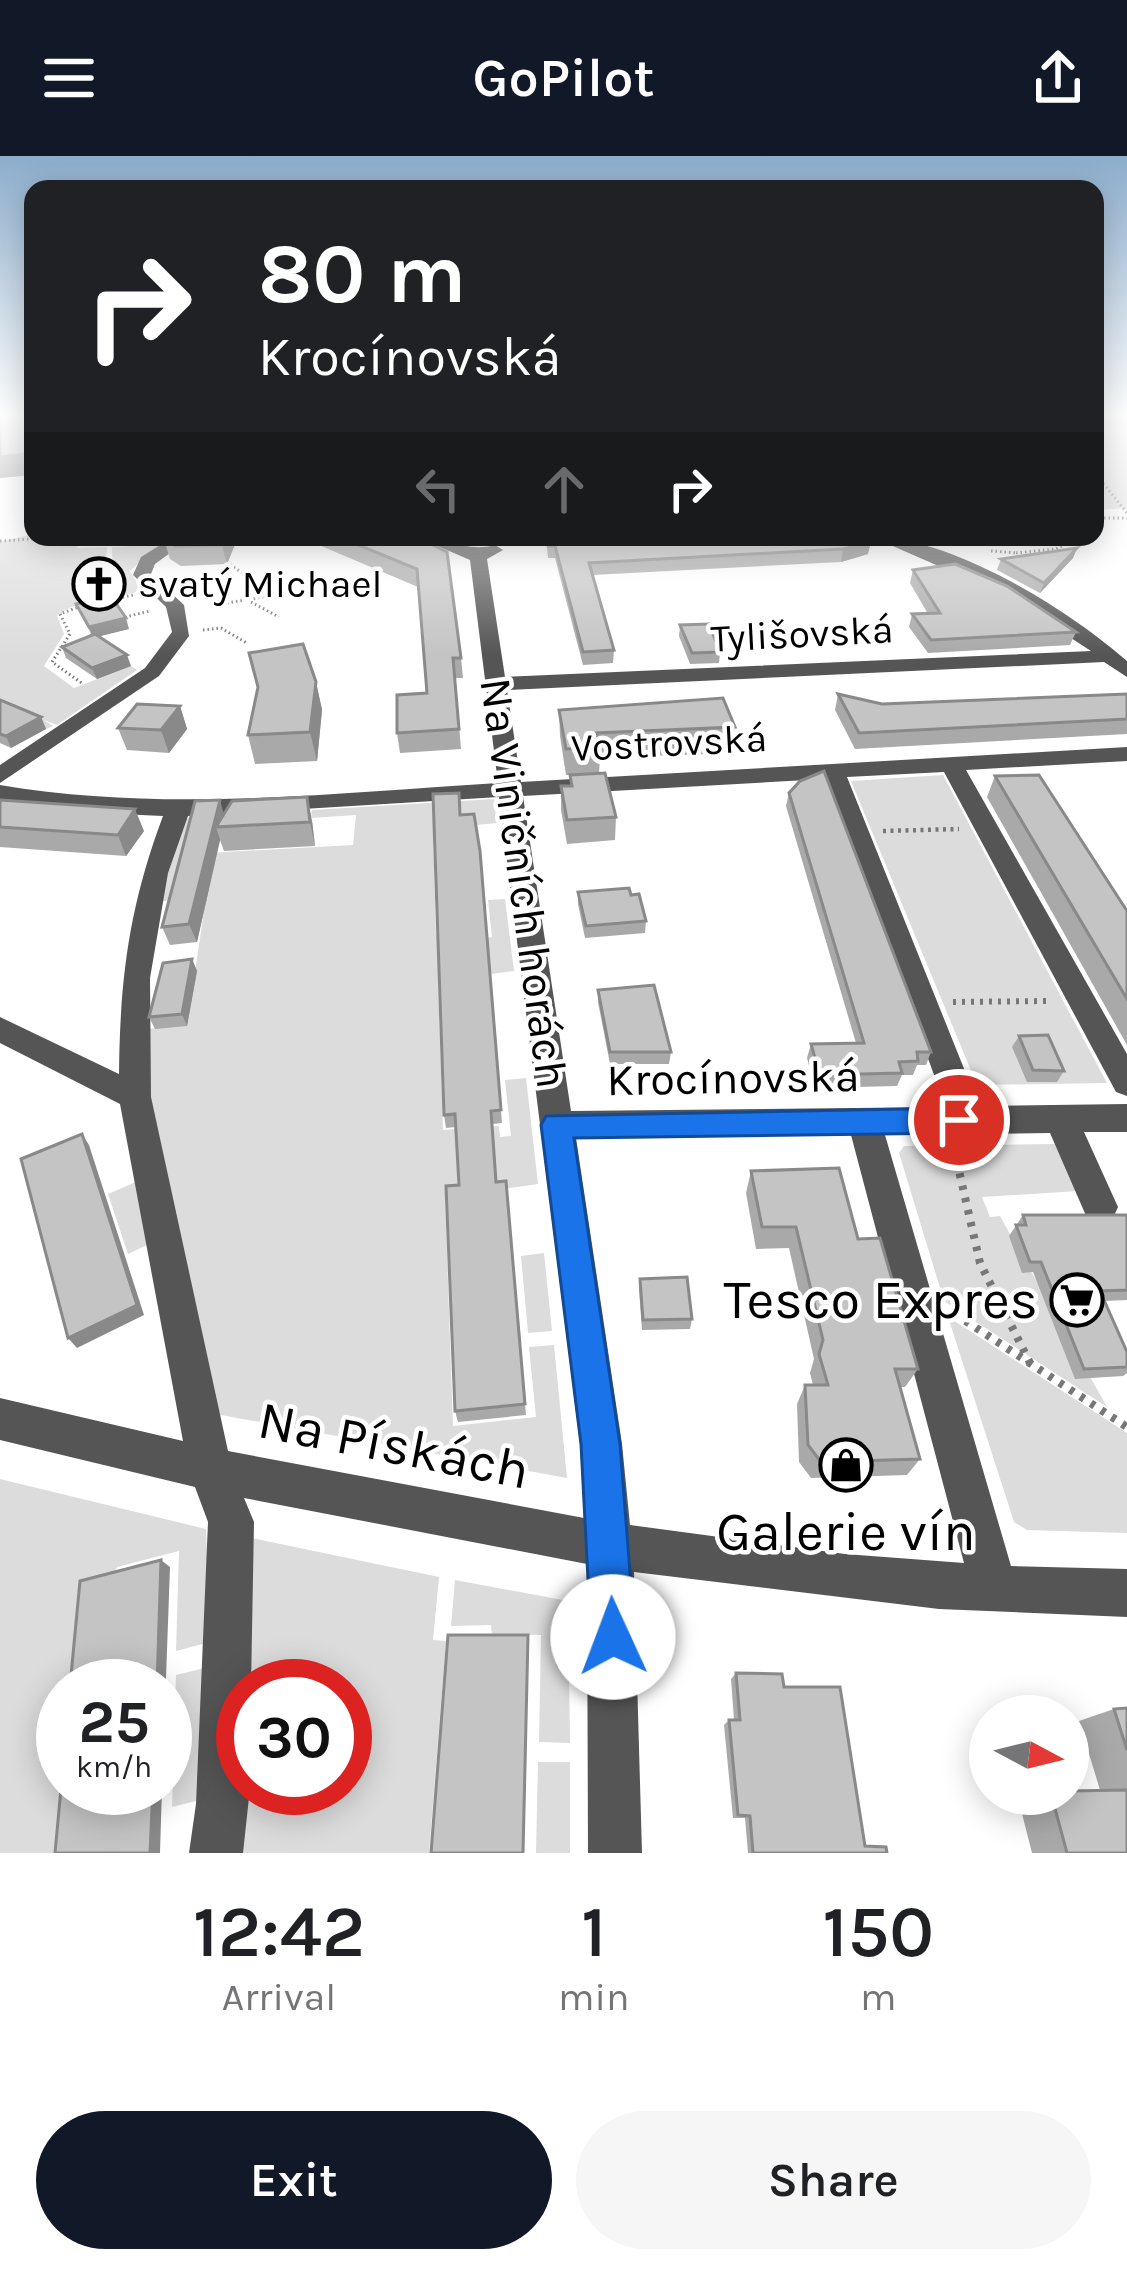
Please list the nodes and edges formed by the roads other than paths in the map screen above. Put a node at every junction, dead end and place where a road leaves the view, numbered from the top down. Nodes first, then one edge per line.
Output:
1 (170, 546) edge
2 (449, 546) edge
3 (502, 546) edge
4 (903, 546) edge
5 (478, 557) junction
6 (1119, 664) edge
7 (497, 684) junction
8 (1127, 754) edge
9 (951, 764) junction
10 (833, 771) junction
11 (0, 776) edge
12 (513, 788) junction
13 (0, 792) edge
14 (178, 808) junction
15 (0, 1029) edge
16 (1127, 1082) edge
17 (135, 1097) junction
18 (1061, 1118) junction
19 (1127, 1118) edge
20 (864, 1121) junction
21 (556, 1125) junction
22 (962, 1130) junction
23 (1100, 1207) dead end
24 (0, 1419) edge
25 (210, 1470) junction
26 (608, 1549) junction
27 (992, 1589) junction
28 (1127, 1593) edge
29 (216, 1853) edge
30 (616, 1853) edge

1 - 11 street
2 - 5 street
3 - 5 street
4 - 6 street
5 - 7 street, Na Viničních horách
6 - 7 street, Tylišovská
7 - 12 street, Na Viničních horách
8 - 9 street, Vostrovská
9 - 10 street, Vostrovská
9 - 16 street
10 - 12 street, Vostrovská
10 - 22 street
12 - 14 street, Vostrovská
12 - 21 street, Na Viničních horách
13 - 14 street, Vostrovská
14 - 17 street
15 - 17 street
17 - 25 street
18 - 19 street, Krocínovská
18 - 22 street, Krocínovská
18 - 23 street
20 - 21 street, Krocínovská
20 - 22 street, Krocínovská
20 - 27 street
21 - 26 street, Na Viničních horách
24 - 25 street, Na Pískách
25 - 26 street, Na Pískách
25 - 29 street
26 - 27 street, Na Pískách
26 - 30 street, Na Viničních horách
27 - 28 street, Na Pískách

